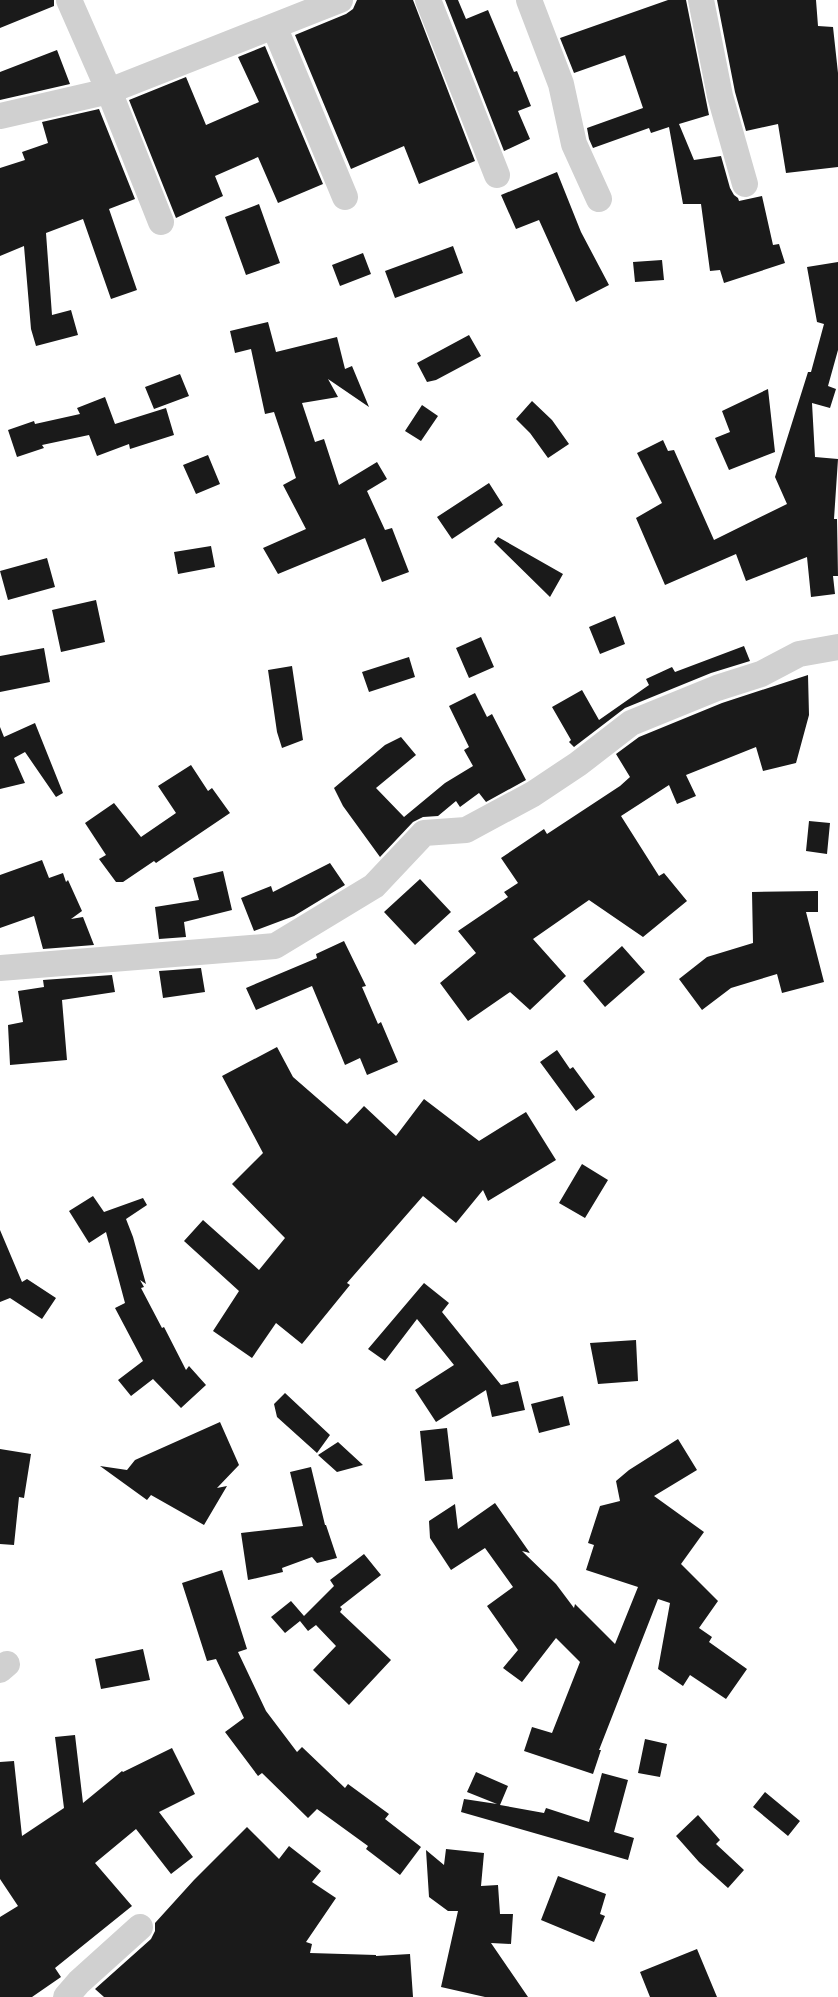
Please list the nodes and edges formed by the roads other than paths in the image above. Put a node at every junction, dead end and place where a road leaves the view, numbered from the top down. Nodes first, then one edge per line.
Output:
1 (69, 0) edge
2 (341, 0) edge
3 (428, 0) edge
4 (529, 0) edge
5 (701, 0) edge
6 (274, 26) junction
7 (109, 91) junction
8 (0, 116) edge
9 (497, 175) dead end
10 (745, 184) dead end
11 (345, 197) dead end
12 (599, 199) dead end
13 (161, 222) dead end
14 (838, 647) edge
15 (0, 968) edge
16 (140, 1927) dead end
17 (66, 1997) edge

1 - 7 street
2 - 6 street
3 - 9 street
4 - 12 street
5 - 10 street
6 - 7 street
6 - 11 street
7 - 8 street
7 - 13 street
14 - 15 street
16 - 17 street

